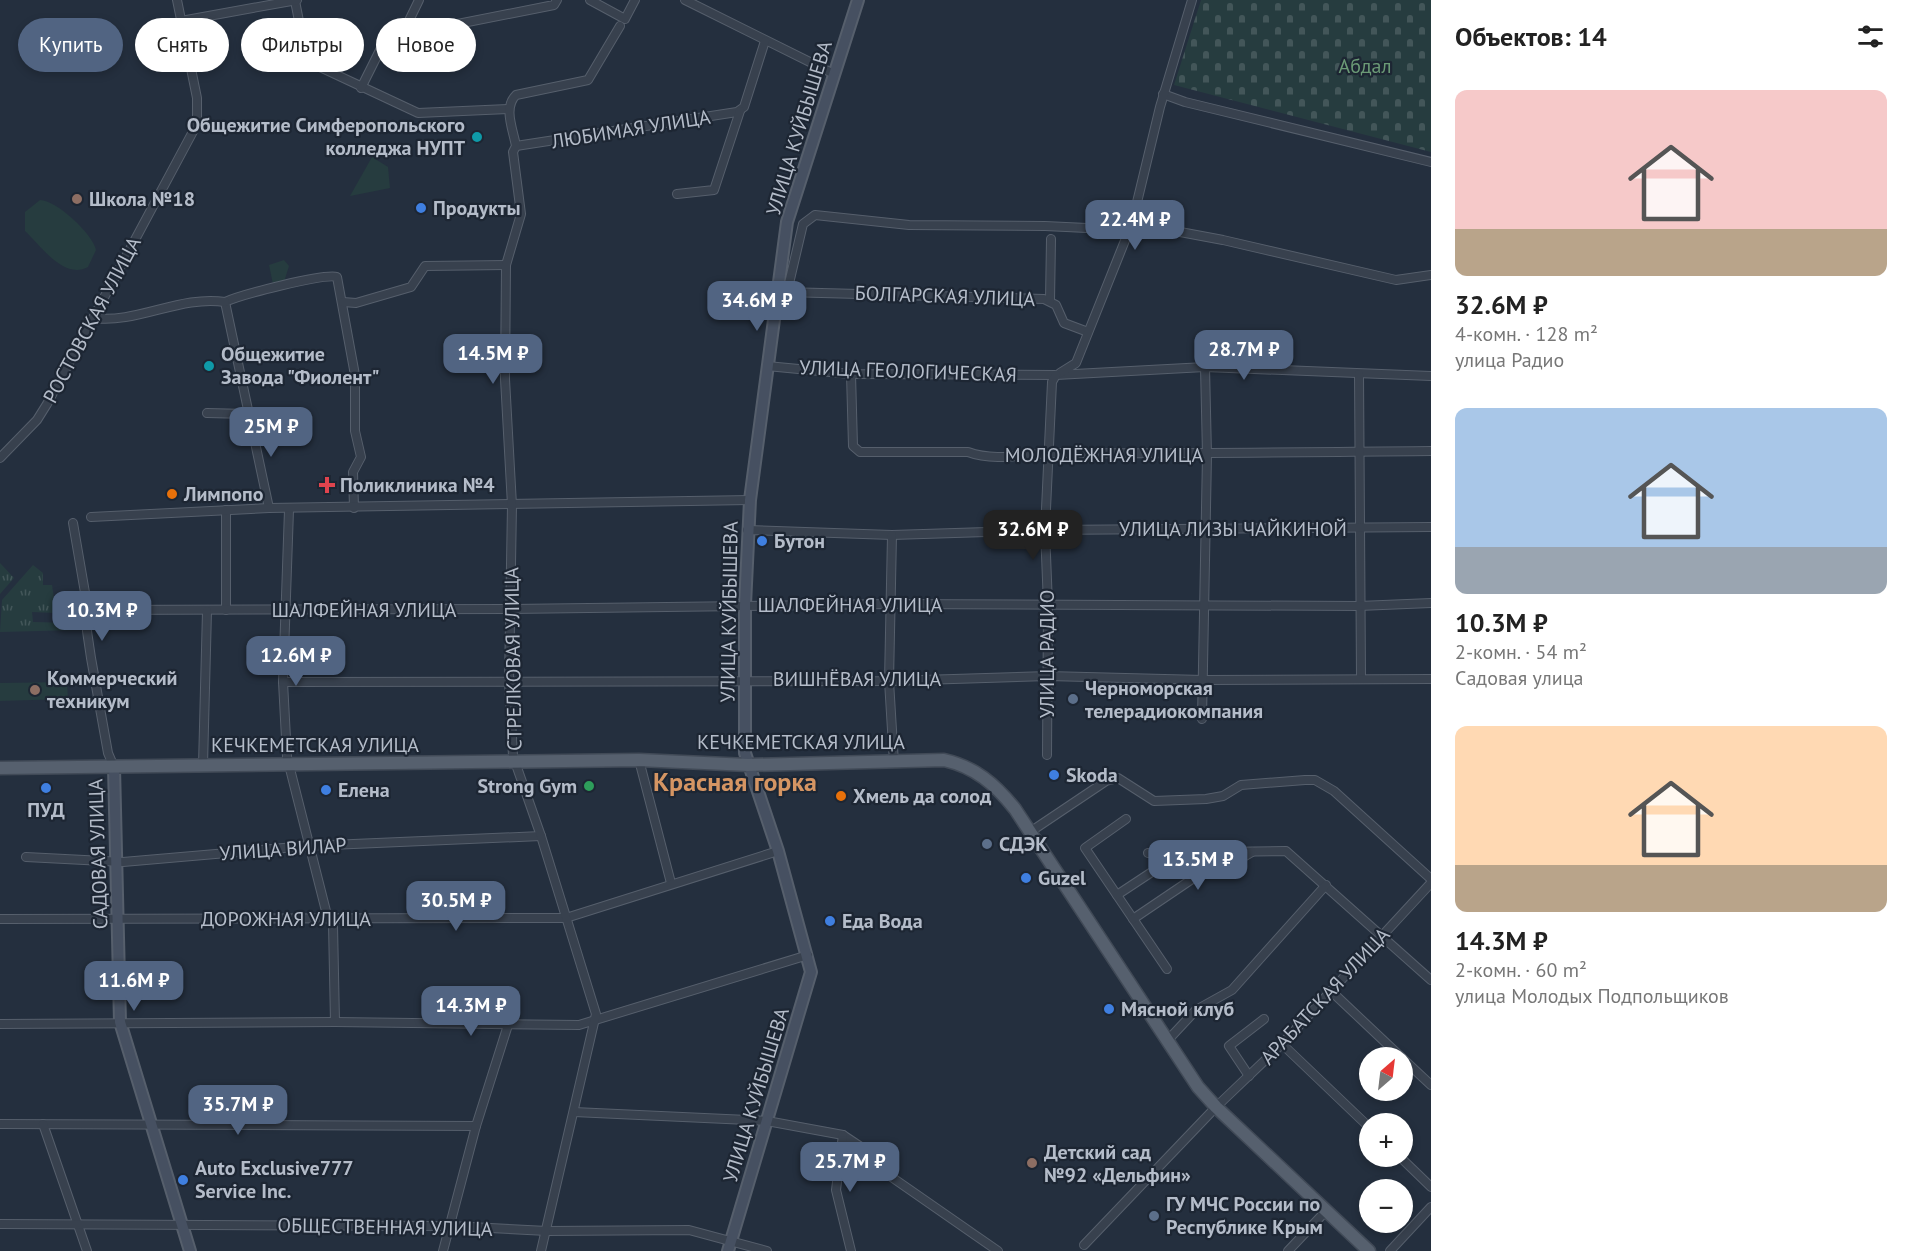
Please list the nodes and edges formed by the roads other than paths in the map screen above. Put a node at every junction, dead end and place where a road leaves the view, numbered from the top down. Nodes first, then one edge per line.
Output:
1 (177, 0) edge
2 (296, 0) edge
3 (419, 0) edge
4 (557, 0) edge
5 (590, 0) edge
6 (635, 0) edge
7 (684, 0) edge
8 (858, 0) edge
9 (1192, 0) edge
10 (180, 18) edge
11 (197, 18) edge
12 (410, 18) edge
13 (476, 20) edge
14 (620, 26) dead end
15 (765, 41) junction
16 (376, 57) edge
17 (191, 72) edge
18 (834, 74) junction
19 (360, 88) junction
20 (1164, 94) junction
21 (742, 109) junction
22 (508, 110) junction
23 (516, 146) junction
24 (1431, 162) edge
25 (676, 194) dead end
26 (1131, 227) junction
27 (1050, 239) dead end
28 (506, 264) junction
29 (1431, 275) edge
30 (782, 291) junction
31 (1050, 301) junction
32 (225, 302) junction
33 (343, 302) junction
34 (93, 318) junction
35 (1088, 332) junction
36 (767, 366) junction
37 (1205, 367) junction
38 (851, 374) junction
39 (1359, 374) junction
40 (1052, 375) junction
41 (1431, 376) edge
42 (207, 413) dead end
43 (247, 414) junction
44 (1431, 451) edge
45 (1047, 452) junction
46 (1359, 452) junction
47 (1207, 455) junction
48 (0, 458) edge
49 (750, 500) junction
50 (512, 505) junction
51 (269, 508) junction
52 (354, 508) junction
53 (226, 510) junction
54 (289, 510) junction
55 (91, 517) dead end
56 (73, 523) dead end
57 (1431, 527) edge
58 (1359, 529) junction
59 (747, 530) junction
60 (1045, 530) junction
61 (1204, 530) junction
62 (892, 535) junction
63 (1431, 603) edge
64 (890, 604) junction
65 (1205, 604) junction
66 (745, 605) junction
67 (1048, 605) junction
68 (1359, 606) junction
69 (511, 609) junction
70 (88, 610) junction
71 (226, 610) junction
72 (207, 611) junction
73 (287, 611) junction
74 (1048, 676) junction
75 (1361, 677) junction
76 (1431, 678) edge
77 (746, 679) junction
78 (1203, 680) junction
79 (889, 681) junction
80 (283, 682) junction
81 (509, 682) junction
82 (1202, 719) dead end
83 (1047, 755) dead end
84 (639, 760) junction
85 (514, 763) junction
86 (894, 763) junction
87 (203, 765) junction
88 (748, 765) junction
89 (114, 766) junction
90 (289, 766) junction
91 (0, 768) edge
92 (1126, 819) dead end
93 (1030, 832) junction
94 (541, 836) junction
95 (307, 846) junction
96 (778, 851) junction
97 (1252, 851) junction
98 (1148, 853) dead end
99 (1181, 853) junction
100 (26, 858) dead end
101 (117, 862) junction
102 (1431, 881) edge
103 (670, 883) junction
104 (1326, 885) junction
105 (1117, 895) junction
106 (119, 918) junction
107 (566, 918) junction
108 (0, 919) edge
109 (1133, 919) junction
110 (329, 920) junction
111 (1383, 935) junction
112 (808, 955) junction
113 (1167, 969) dead end
114 (1431, 980) edge
115 (1331, 991) junction
116 (1264, 1019) dead end
117 (120, 1022) junction
118 (335, 1022) junction
119 (594, 1023) junction
120 (0, 1024) edge
121 (508, 1025) junction
122 (1167, 1041) junction
123 (1282, 1044) junction
124 (1390, 1047) edge
125 (1413, 1068) edge
126 (1249, 1076) junction
127 (1431, 1084) edge
128 (1216, 1107) junction
129 (574, 1112) junction
130 (1359, 1118) edge
131 (767, 1121) junction
132 (152, 1122) junction
133 (0, 1124) edge
134 (43, 1124) junction
135 (476, 1126) junction
136 (843, 1136) junction
137 (1410, 1167) edge
138 (1431, 1187) edge
139 (1431, 1207) edge
140 (1325, 1212) junction
141 (79, 1223) junction
142 (0, 1224) edge
143 (182, 1224) junction
144 (451, 1226) junction
145 (547, 1231) junction
146 (1084, 1245) dead end
147 (730, 1246) edge
148 (87, 1251) edge
149 (190, 1251) edge
150 (443, 1251) edge
151 (542, 1251) edge
152 (767, 1251) edge
153 (851, 1251) edge
154 (998, 1251) edge
155 (1288, 1251) edge
156 (1369, 1251) edge
157 (1390, 1251) edge

1 - 10 street, РОСТОВСКАЯ УЛИЦА
2 - 11 street
2 - 19 street
3 - 12 street
4 - 13 street
5 - 6 street
7 - 15 street
8 - 18 main road, УЛИЦА КУЙБЫШЕВА
9 - 20 street
14 - 22 street
15 - 18 street
15 - 21 street
16 - 19 street
17 - 34 street, РОСТОВСКАЯ УЛИЦА
18 - 30 main road, УЛИЦА КУЙБЫШЕВА
19 - 22 street
20 - 24 street
20 - 26 street
21 - 23 street, ЛЮБИМАЯ УЛИЦА
21 - 25 street
22 - 23 street, СТРЕЛКОВАЯ УЛИЦА
23 - 28 street, СТРЕЛКОВАЯ УЛИЦА
26 - 29 street
26 - 30 street
26 - 35 street
27 - 31 street
28 - 33 street
28 - 50 street, СТРЕЛКОВАЯ УЛИЦА
30 - 31 street, БОЛГАРСКАЯ УЛИЦА
30 - 36 main road, УЛИЦА КУЙБЫШЕВА
31 - 35 street, БОЛГАРСКАЯ УЛИЦА
32 - 33 street
32 - 34 street
32 - 43 street
33 - 52 street
34 - 48 street, РОСТОВСКАЯ УЛИЦА
35 - 40 street
36 - 38 street, УЛИЦА ГЕОЛОГИЧЕСКАЯ
36 - 49 main road, УЛИЦА КУЙБЫШЕВА
37 - 39 street, УЛИЦА ГЕОЛОГИЧЕСКАЯ
37 - 40 street, УЛИЦА ГЕОЛОГИЧЕСКАЯ
37 - 47 street
38 - 40 street, УЛИЦА ГЕОЛОГИЧЕСКАЯ
38 - 45 street, МОЛОДЁЖНАЯ УЛИЦА
39 - 41 street, УЛИЦА ГЕОЛОГИЧЕСКАЯ
39 - 46 street
40 - 45 street, УЛИЦА РАДИО
42 - 43 street
43 - 51 street
44 - 46 street, МОЛОДЁЖНАЯ УЛИЦА
45 - 47 street, МОЛОДЁЖНАЯ УЛИЦА
45 - 60 street, УЛИЦА РАДИО
46 - 47 street, МОЛОДЁЖНАЯ УЛИЦА
46 - 58 street
47 - 61 street
49 - 50 street
49 - 59 main road, УЛИЦА КУЙБЫШЕВА
50 - 52 street
50 - 69 street, СТРЕЛКОВАЯ УЛИЦА
51 - 53 street
51 - 54 street
52 - 54 street
53 - 55 street
53 - 71 street
54 - 73 street
56 - 70 street, САДОВАЯ УЛИЦА
57 - 58 street, УЛИЦА ЛИЗЫ ЧАЙКИНОЙ
58 - 61 street, УЛИЦА ЛИЗЫ ЧАЙКИНОЙ
58 - 68 street
59 - 62 street, УЛИЦА ЛИЗЫ ЧАЙКИНОЙ
59 - 66 main road, УЛИЦА КУЙБЫШЕВА
60 - 61 street, УЛИЦА ЛИЗЫ ЧАЙКИНОЙ
60 - 62 street, УЛИЦА ЛИЗЫ ЧАЙКИНОЙ
60 - 67 street, УЛИЦА РАДИО
61 - 65 street
62 - 64 street
63 - 68 street, ШАЛФЕЙНАЯ УЛИЦА
64 - 66 street, ШАЛФЕЙНАЯ УЛИЦА
64 - 67 street, ШАЛФЕЙНАЯ УЛИЦА
64 - 79 street
65 - 67 street, ШАЛФЕЙНАЯ УЛИЦА
65 - 68 street, ШАЛФЕЙНАЯ УЛИЦА
65 - 78 street
66 - 69 street, ШАЛФЕЙНАЯ УЛИЦА
66 - 77 main road, УЛИЦА КУЙБЫШЕВА
67 - 74 street, УЛИЦА РАДИО
68 - 75 street
69 - 73 street, ШАЛФЕЙНАЯ УЛИЦА
69 - 81 street, СТРЕЛКОВАЯ УЛИЦА
70 - 72 street, ШАЛФЕЙНАЯ УЛИЦА
70 - 89 street, САДОВАЯ УЛИЦА
71 - 72 street, ШАЛФЕЙНАЯ УЛИЦА
71 - 73 street, ШАЛФЕЙНАЯ УЛИЦА
72 - 87 street
73 - 80 street
74 - 78 street, ВИШНЁВАЯ УЛИЦА
74 - 79 street, ВИШНЁВАЯ УЛИЦА
74 - 83 street, УЛИЦА РАДИО
75 - 76 street, ВИШНЁВАЯ УЛИЦА
75 - 78 street, ВИШНЁВАЯ УЛИЦА
77 - 79 street, ВИШНЁВАЯ УЛИЦА
77 - 81 street, ВИШНЁВАЯ УЛИЦА
77 - 88 main road, УЛИЦА КУЙБЫШЕВА
78 - 82 street
79 - 86 street
80 - 81 street, ВИШНЁВАЯ УЛИЦА
80 - 90 street
81 - 85 street, СТРЕЛКОВАЯ УЛИЦА
84 - 85 main road, КЕЧКЕМЕТСКАЯ УЛИЦА
84 - 88 main road, КЕЧКЕМЕТСКАЯ УЛИЦА
84 - 103 street
85 - 90 main road, КЕЧКЕМЕТСКАЯ УЛИЦА
85 - 94 street, СТРЕЛКОВАЯ УЛИЦА
86 - 88 main road, КЕЧКЕМЕТСКАЯ УЛИЦА
86 - 93 main road, КЕЧКЕМЕТСКАЯ УЛИЦА
87 - 89 main road, КЕЧКЕМЕТСКАЯ УЛИЦА
87 - 90 main road, КЕЧКЕМЕТСКАЯ УЛИЦА
88 - 96 main road, УЛИЦА КУЙБЫШЕВА
89 - 91 main road, КЕЧКЕМЕТСКАЯ УЛИЦА
89 - 101 main road, САДОВАЯ УЛИЦА
90 - 95 street
92 - 105 street
93 - 102 street
93 - 122 main road, КЕЧКЕМЕТСКАЯ УЛИЦА
94 - 95 street, УЛИЦА ВИЛАР
94 - 107 street, СТРЕЛКОВАЯ УЛИЦА
95 - 101 street, УЛИЦА ВИЛАР
95 - 110 street
96 - 103 street, ДОРОЖНАЯ УЛИЦА
96 - 112 main road, УЛИЦА КУЙБЫШЕВА
97 - 99 street
97 - 104 street
97 - 109 street
98 - 99 street
99 - 105 street
100 - 101 street, УЛИЦА ВИЛАР
101 - 106 main road, САДОВАЯ УЛИЦА
102 - 111 street, АРАБАТСКАЯ УЛИЦА
103 - 107 street, ДОРОЖНАЯ УЛИЦА
104 - 111 street
104 - 122 street
105 - 109 street
106 - 108 street, ДОРОЖНАЯ УЛИЦА
106 - 110 street, ДОРОЖНАЯ УЛИЦА
106 - 117 main road, САДОВАЯ УЛИЦА
107 - 110 street, ДОРОЖНАЯ УЛИЦА
107 - 119 street, СТРЕЛКОВАЯ УЛИЦА
109 - 113 street
110 - 118 street
111 - 114 street
111 - 115 street, АРАБАТСКАЯ УЛИЦА
112 - 119 street
112 - 131 main road, УЛИЦА КУЙБЫШЕВА
115 - 123 street, АРАБАТСКАЯ УЛИЦА
115 - 124 street
116 - 126 street
117 - 118 street
117 - 120 street
117 - 132 main road, САДОВАЯ УЛИЦА
118 - 121 street
119 - 121 street
119 - 129 street, СТРЕЛКОВАЯ УЛИЦА
121 - 135 street
122 - 128 main road, КЕЧКЕМЕТСКАЯ УЛИЦА
123 - 126 street, АРАБАТСКАЯ УЛИЦА
123 - 130 street
125 - 127 street
126 - 128 street, АРАБАТСКАЯ УЛИЦА
128 - 140 main road, КЕЧКЕМЕТСКАЯ УЛИЦА
128 - 146 street, АРАБАТСКАЯ УЛИЦА
129 - 131 street
129 - 145 street, СТРЕЛКОВАЯ УЛИЦА
131 - 136 street
131 - 147 main road, УЛИЦА КУЙБЫШЕВА
132 - 134 street
132 - 135 street
132 - 143 main road, САДОВАЯ УЛИЦА
133 - 134 street
134 - 141 street
135 - 144 street
136 - 153 street
136 - 154 street
137 - 138 street
139 - 157 street
140 - 155 street
140 - 156 main road, КЕЧКЕМЕТСКАЯ УЛИЦА
141 - 142 street, ОБЩЕСТВЕННАЯ УЛИЦА
141 - 143 street, ОБЩЕСТВЕННАЯ УЛИЦА
141 - 148 street
143 - 144 street, ОБЩЕСТВЕННАЯ УЛИЦА
143 - 149 main road, САДОВАЯ УЛИЦА
144 - 145 street, ОБЩЕСТВЕННАЯ УЛИЦА
144 - 150 street
145 - 147 street, ОБЩЕСТВЕННАЯ УЛИЦА
145 - 151 street, СТРЕЛКОВАЯ УЛИЦА
147 - 152 street, ОБЩЕСТВЕННАЯ УЛИЦА

